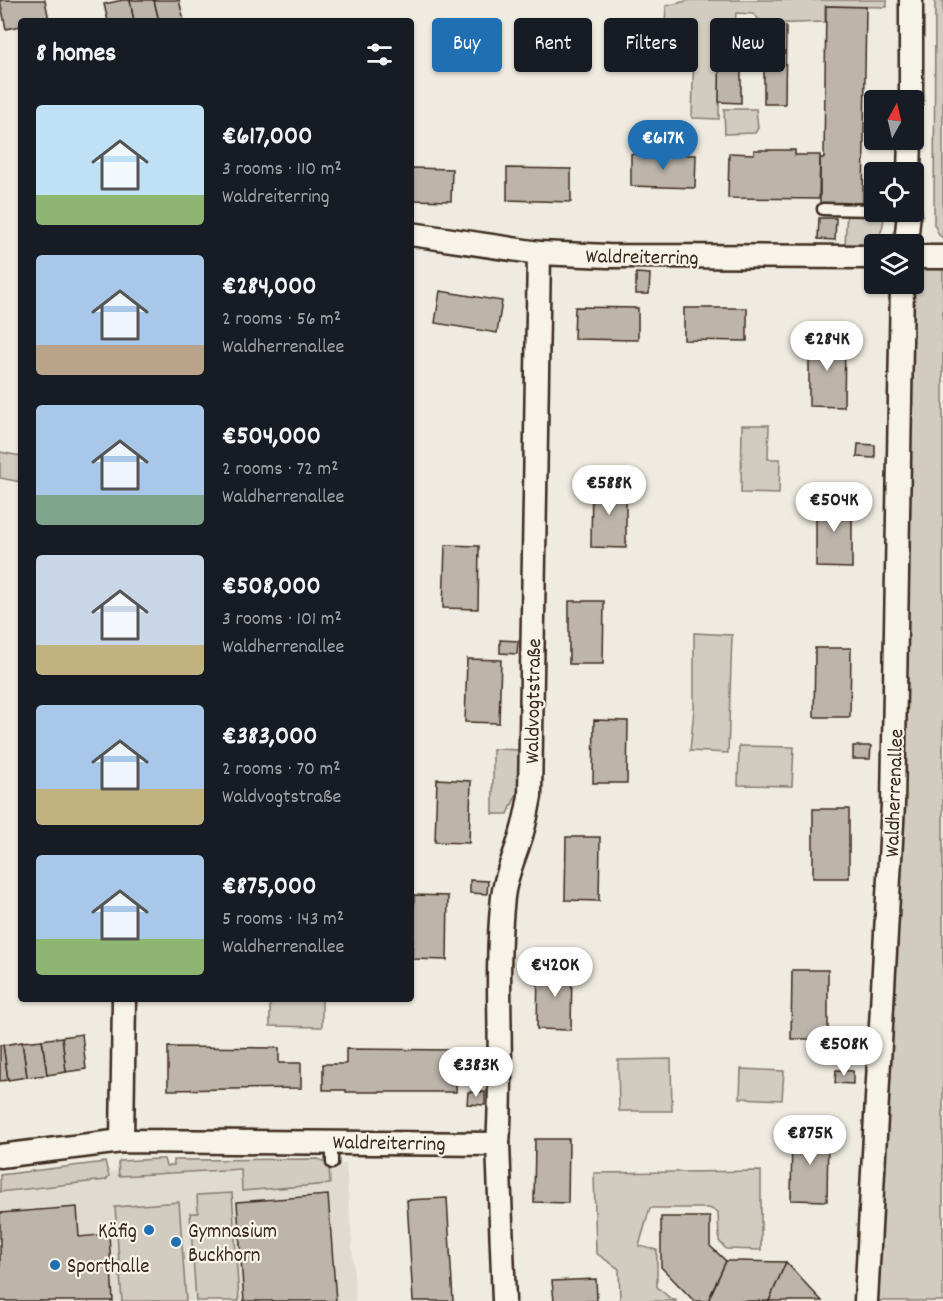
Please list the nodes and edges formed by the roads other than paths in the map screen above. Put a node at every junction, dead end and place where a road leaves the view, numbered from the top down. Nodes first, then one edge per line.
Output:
1 (911, 0) edge
2 (911, 90) edge
3 (823, 210) dead end
4 (864, 210) edge
5 (414, 234) edge
6 (539, 253) junction
7 (864, 257) edge
8 (924, 257) edge
9 (943, 257) edge
10 (902, 294) edge
11 (124, 1002) edge
12 (122, 1141) junction
13 (498, 1144) junction
14 (0, 1156) edge
15 (504, 1301) edge
16 (866, 1301) edge

1 - 2 street
3 - 4 lane
5 - 6 street, Waldreiterring
6 - 7 street, Waldreiterring
6 - 13 street, Waldvogtstraße
8 - 9 street
10 - 16 street, Waldherrenallee
11 - 12 street
12 - 13 street, Waldreiterring
12 - 14 street, Waldreiterring
13 - 15 street

